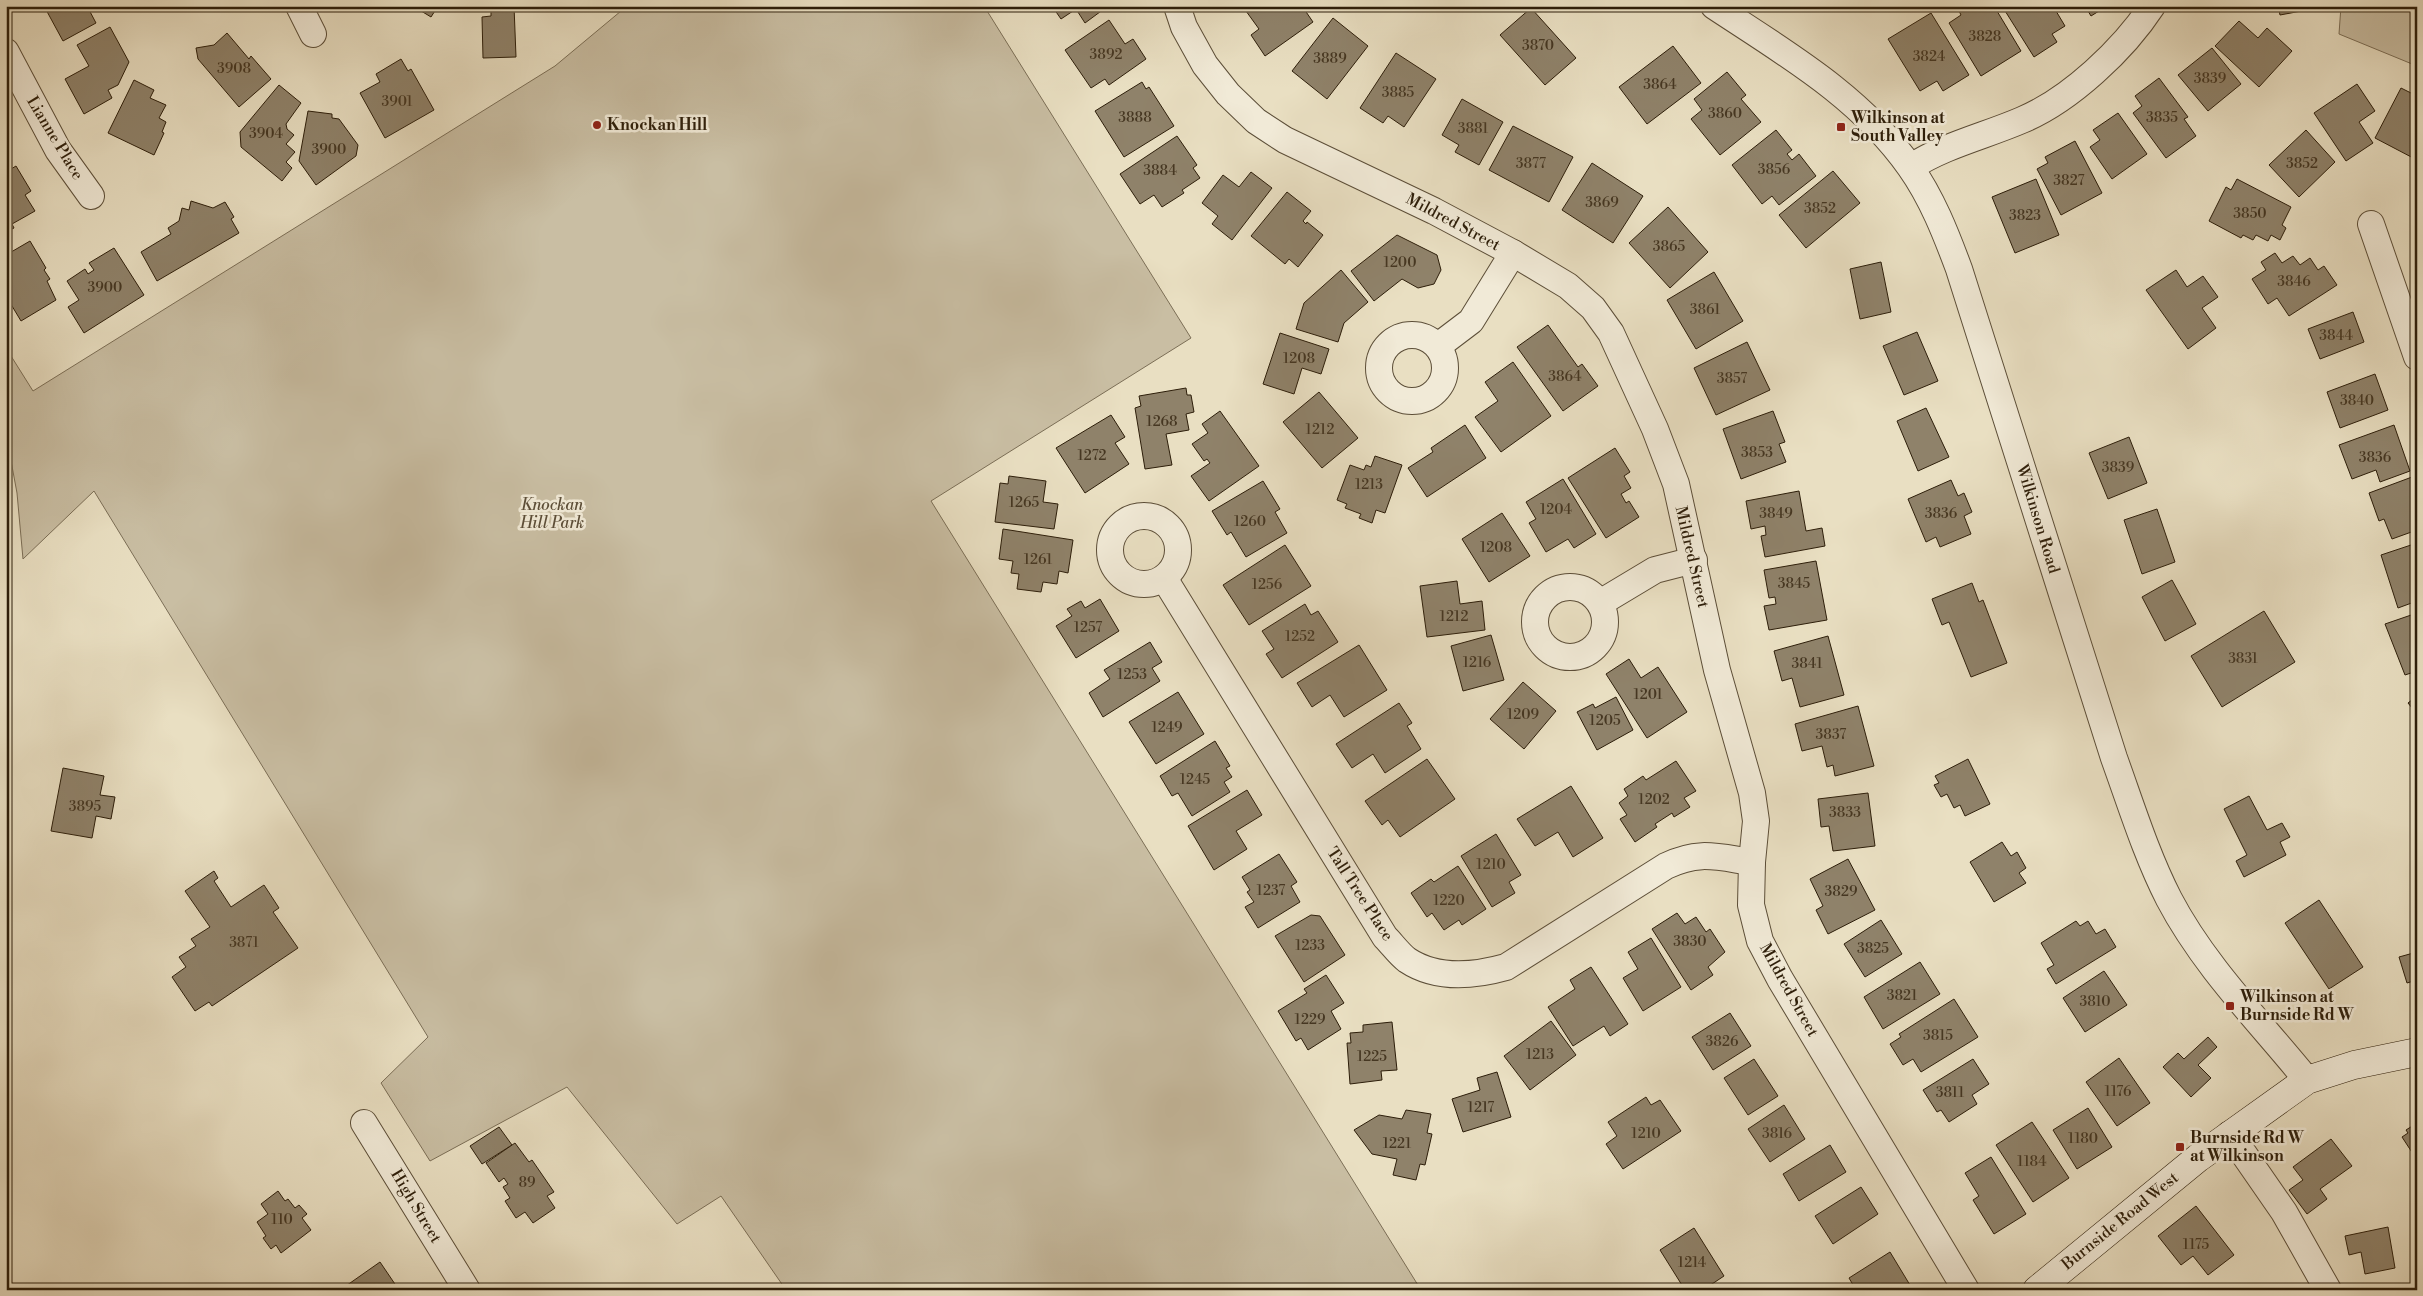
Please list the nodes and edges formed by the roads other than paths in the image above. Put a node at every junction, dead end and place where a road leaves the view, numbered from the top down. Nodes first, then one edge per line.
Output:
1 (299, 6) edge
2 (1177, 6) edge
3 (1714, 6) edge
4 (2152, 6) edge
5 (313, 34) dead end
6 (6, 52) edge
7 (1911, 167) junction
8 (91, 196) dead end
9 (2371, 224) dead end
10 (1512, 253) junction
11 (1438, 346) dead end
12 (2417, 357) edge
13 (1694, 560) junction
14 (1164, 578) dead end
15 (1600, 603) dead end
16 (1752, 862) junction
17 (2417, 1052) edge
18 (2307, 1080) junction
19 (364, 1123) dead end
20 (2230, 1134) junction
21 (467, 1290) edge
22 (1966, 1290) edge
23 (2037, 1290) edge
24 (2328, 1290) edge

1 - 5 street
2 - 10 street, Mildred Street
3 - 7 street, Wilkinson Road
4 - 7 street
6 - 8 street, Lianne Place
7 - 18 street, Wilkinson Road
9 - 12 street
10 - 11 street
10 - 13 street, Mildred Street
13 - 15 street
13 - 16 street, Mildred Street
14 - 16 street, Tall Tree Place
16 - 22 street, Mildred Street
17 - 18 street, Burnside Road West
18 - 20 street, Burnside Road West
19 - 21 street, High Street
20 - 23 street, Burnside Road West
20 - 24 street

